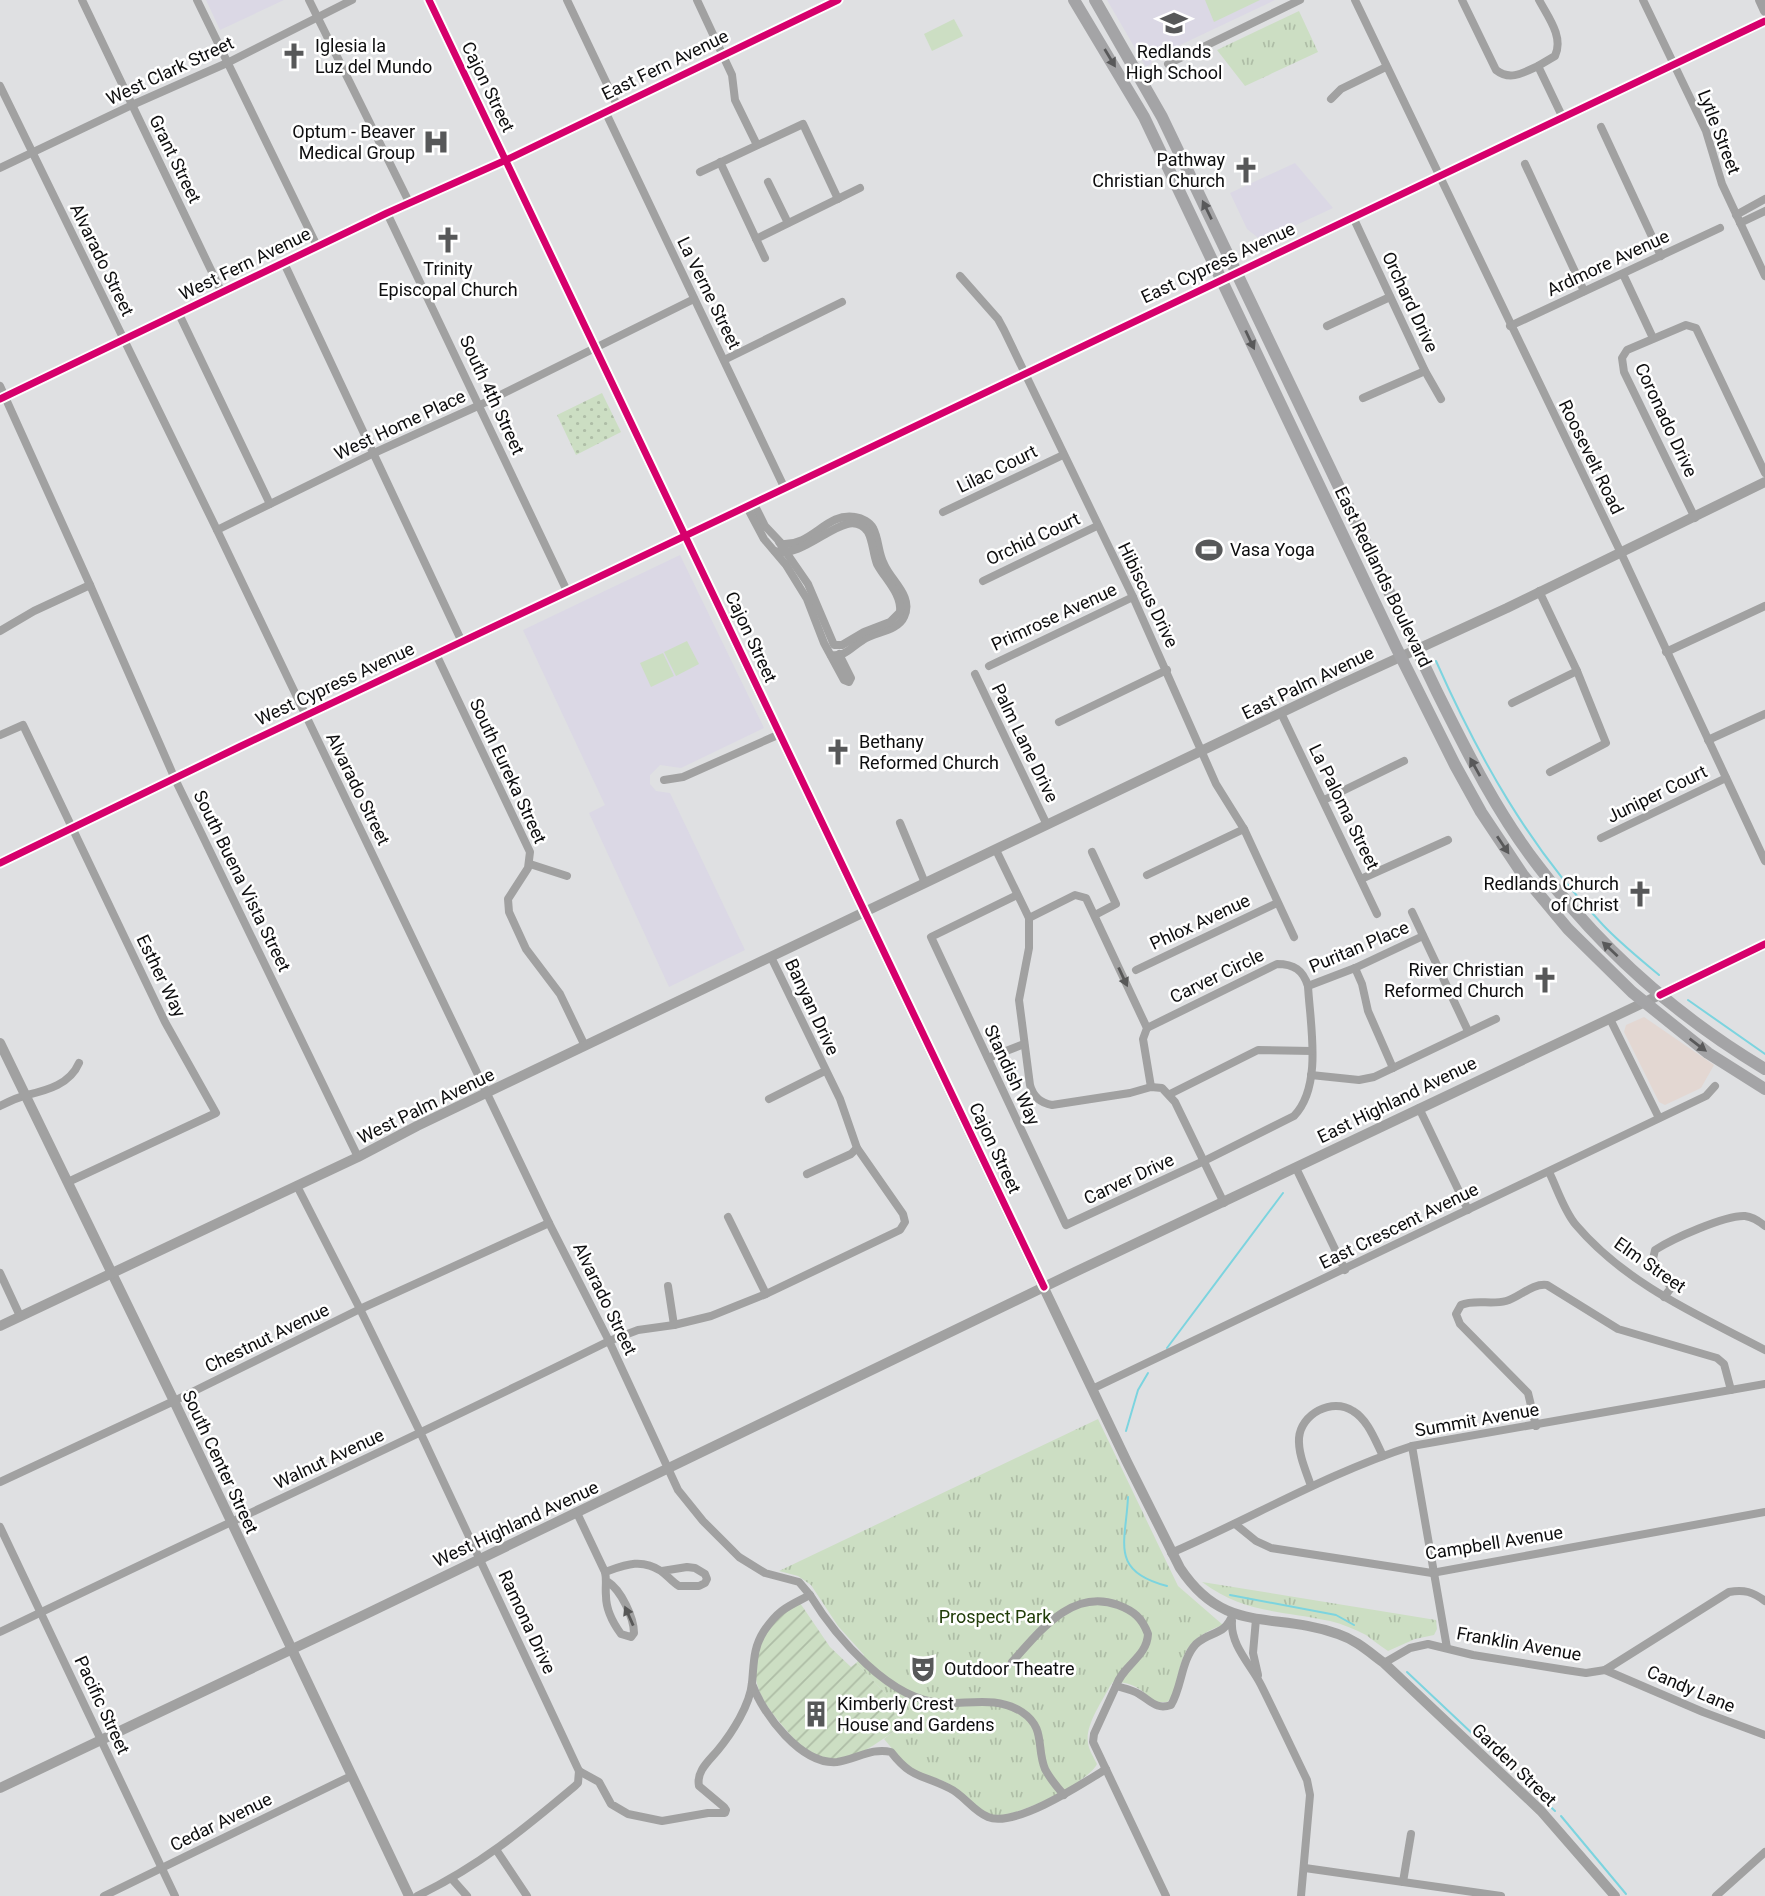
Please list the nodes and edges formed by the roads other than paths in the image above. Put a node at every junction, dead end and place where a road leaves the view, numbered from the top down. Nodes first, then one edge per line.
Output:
1 (82, 0) edge
2 (197, 0) edge
3 (309, 0) edge
4 (352, 0) edge
5 (429, 0) edge
6 (567, 0) edge
7 (696, 0) edge
8 (1074, 0) edge
9 (1095, 0) edge
10 (1300, 0) edge
11 (1355, 0) edge
12 (1462, 0) edge
13 (1539, 0) edge
14 (1643, 0) edge
15 (1759, 0) edge
16 (830, 2) edge
17 (1765, 11) edge
18 (317, 17) junction
19 (1765, 21) edge
20 (723, 55) junction
21 (227, 63) junction
22 (1168, 64) dead end
23 (1674, 64) junction
24 (1538, 66) junction
25 (1387, 67) junction
26 (0, 86) edge
27 (1331, 99) dead end
28 (132, 105) junction
29 (617, 105) junction
30 (605, 111) junction
31 (1562, 116) junction
32 (1601, 127) dead end
33 (757, 145) junction
34 (32, 153) junction
35 (506, 160) junction
36 (720, 162) junction
37 (1525, 164) dead end
38 (0, 168) edge
39 (700, 172) dead end
40 (1438, 176) junction
41 (768, 182) dead end
42 (860, 188) dead end
43 (838, 199) junction
44 (1765, 199) edge
45 (409, 202) junction
46 (1765, 211) edge
47 (387, 213) junction
48 (1353, 217) junction
49 (1738, 219) junction
50 (788, 223) junction
51 (1720, 228) dead end
52 (756, 239) junction
53 (317, 246) junction
54 (1661, 256) junction
55 (765, 258) dead end
56 (284, 263) junction
57 (1237, 271) junction
58 (1623, 274) junction
59 (960, 276) dead end
60 (1765, 276) edge
61 (1222, 278) junction
62 (1584, 291) junction
63 (222, 293) junction
64 (1390, 297) junction
65 (694, 299) junction
66 (842, 302) dead end
67 (179, 314) junction
68 (1327, 326) dead end
69 (1510, 326) junction
70 (1653, 338) junction
71 (124, 341) junction
72 (595, 347) junction
73 (724, 360) junction
74 (1425, 370) junction
75 (1024, 373) junction
76 (0, 386) edge
77 (3, 398) edge
78 (1363, 398) dead end
79 (1441, 399) dead end
80 (480, 405) junction
81 (374, 453) junction
82 (1063, 455) junction
83 (1765, 473) edge
84 (1765, 482) edge
85 (785, 489) junction
86 (270, 504) junction
87 (751, 505) junction
88 (943, 512) dead end
89 (1695, 518) junction
90 (1097, 526) junction
91 (217, 530) junction
92 (684, 535) junction
93 (779, 542) junction
94 (775, 551) junction
95 (788, 554) junction
96 (1621, 554) junction
97 (983, 581) dead end
98 (90, 585) junction
99 (567, 591) junction
100 (1539, 591) junction
101 (1133, 597) junction
102 (1765, 606) edge
103 (0, 631) edge
104 (462, 642) junction
105 (834, 645) junction
106 (1417, 649) junction
107 (1666, 652) junction
108 (436, 654) junction
109 (836, 655) junction
110 (1401, 656) junction
111 (989, 666) dead end
112 (1167, 670) junction
113 (1577, 671) junction
114 (975, 674) dead end
115 (1512, 702) dead end
116 (1282, 713) junction
117 (1765, 714) edge
118 (306, 717) junction
119 (1059, 722) dead end
120 (780, 734) junction
121 (0, 735) edge
122 (1708, 740) junction
123 (1201, 751) junction
124 (1404, 761) dead end
125 (1550, 772) dead end
126 (1726, 778) junction
127 (175, 779) junction
128 (664, 780) dead end
129 (1324, 800) junction
130 (900, 823) dead end
131 (1047, 825) junction
132 (73, 829) junction
133 (1244, 830) junction
134 (1601, 838) dead end
135 (1448, 839) dead end
136 (996, 850) junction
137 (1092, 852) dead end
138 (1765, 862) edge
139 (0, 863) edge
140 (530, 864) junction
141 (1147, 875) dead end
142 (567, 876) dead end
143 (1361, 879) junction
144 (925, 883) junction
145 (1017, 895) junction
146 (1277, 903) junction
147 (865, 912) junction
148 (1412, 912) dead end
149 (1377, 914) dead end
150 (1095, 915) junction
151 (1029, 918) junction
152 (1423, 936) junction
153 (1294, 937) dead end
154 (1765, 944) edge
155 (771, 957) junction
156 (1355, 968) junction
157 (1136, 970) dead end
158 (1308, 986) junction
159 (1660, 995) junction
160 (1644, 1002) junction
161 (1496, 1019) dead end
162 (1610, 1019) junction
163 (1147, 1028) junction
164 (1468, 1031) junction
165 (0, 1042) edge
166 (1024, 1044) junction
167 (585, 1046) junction
168 (1312, 1051) junction
169 (988, 1058) junction
170 (79, 1063) dead end
171 (1393, 1068) junction
172 (1765, 1069) edge
173 (825, 1071) junction
174 (1311, 1075) junction
175 (1715, 1086) dead end
176 (1151, 1087) junction
177 (1765, 1089) edge
178 (488, 1093) junction
179 (1170, 1094) junction
180 (25, 1095) junction
181 (769, 1100) dead end
182 (0, 1107) edge
183 (1419, 1108) junction
184 (1658, 1118) junction
185 (858, 1148) junction
186 (358, 1157) junction
187 (1204, 1161) junction
188 (1296, 1168) junction
189 (1549, 1172) junction
190 (807, 1174) dead end
191 (68, 1182) junction
192 (297, 1186) junction
193 (1224, 1203) junction
194 (1468, 1210) junction
195 (728, 1217) dead end
196 (905, 1222) joint
197 (549, 1223) junction
198 (1066, 1225) joint
199 (1765, 1226) edge
200 (1345, 1270) junction
201 (111, 1272) junction
202 (0, 1273) edge
203 (668, 1286) dead end
204 (1044, 1287) junction
205 (766, 1294) junction
206 (1664, 1297) junction
207 (360, 1309) junction
208 (20, 1316) junction
209 (674, 1325) junction
210 (0, 1326) edge
211 (609, 1341) junction
212 (1765, 1350) edge
213 (1765, 1384) edge
214 (1092, 1389) junction
215 (1731, 1390) junction
216 (174, 1401) junction
217 (1536, 1426) junction
218 (421, 1434) junction
219 (1412, 1447) junction
220 (1383, 1456) junction
221 (667, 1469) junction
222 (0, 1482) edge
223 (1311, 1486) junction
224 (1765, 1512) edge
225 (577, 1513) junction
226 (230, 1521) junction
227 (1235, 1524) junction
228 (0, 1527) edge
229 (1171, 1553) junction
230 (479, 1558) junction
231 (605, 1572) junction
232 (662, 1572) junction
233 (1432, 1573) junction
234 (608, 1582) junction
235 (810, 1595) junction
236 (1765, 1601) edge
237 (41, 1612) junction
238 (1233, 1614) junction
239 (1256, 1619) junction
240 (0, 1632) edge
241 (1447, 1648) junction
242 (290, 1649) junction
243 (1012, 1662) dead end
244 (1384, 1663) junction
245 (1605, 1670) junction
246 (1259, 1682) junction
247 (752, 1684) junction
248 (1116, 1686) junction
249 (1765, 1735) edge
250 (100, 1739) junction
251 (1106, 1769) junction
252 (579, 1771) junction
253 (351, 1776) junction
254 (0, 1787) edge
255 (1064, 1795) junction
256 (1410, 1834) dead end
257 (497, 1851) junction
258 (1765, 1852) edge
259 (161, 1868) junction
260 (1305, 1868) junction
261 (452, 1879) junction
262 (1403, 1882) junction
263 (104, 1896) edge
264 (175, 1896) edge
265 (409, 1896) edge
266 (417, 1896) edge
267 (467, 1896) edge
268 (527, 1896) edge
269 (1166, 1896) edge
270 (1301, 1896) edge
271 (1501, 1896) edge
272 (1615, 1896) edge
273 (1716, 1896) edge

1 - 28 street, Grant Street
2 - 21 street
3 - 18 street
4 - 18 street, West Clark Street
5 - 35 street, Cajon Street
6 - 29 street
7 - 20 street
8 -> 61 main road, East Redlands Boulevard
57 -> 9 main road, East Redlands Boulevard
10 - 22 street
11 - 25 street, Roosevelt Road
12 - 24 street
13 - 24 street
14 - 23 street, Lytle Street
15 - 17 main road
16 - 20 street, East Fern Avenue
18 - 21 street, West Clark Street
18 - 45 street
19 - 23 main road, East Cypress Avenue
20 - 29 street, East Fern Avenue
20 - 33 street
21 - 28 street, West Clark Street
21 - 53 street
23 - 31 main road, East Cypress Avenue
23 - 49 street, Lytle Street
24 - 31 street
25 - 27 street
25 - 40 street, Roosevelt Road
26 - 34 street, Alvarado Street
28 - 34 street, West Clark Street
28 - 63 street, Grant Street
29 - 30 street, East Fern Avenue
30 - 35 street, East Fern Avenue
30 - 65 street, La Verne Street
31 - 40 main road, East Cypress Avenue
32 - 54 street
33 - 36 street
33 - 43 street
34 - 38 street, West Clark Street
34 - 71 street, Alvarado Street
35 - 45 street, West Fern Avenue
35 - 72 street, Cajon Street
36 - 39 street
36 - 52 street
37 - 62 street
40 - 48 main road, East Cypress Avenue
40 - 69 street, Roosevelt Road
41 - 50 street
42 - 43 street
43 - 50 street
44 - 49 street
45 - 47 street, West Fern Avenue
46 - 49 street
47 - 53 street, West Fern Avenue
47 - 80 street, South 4th Street
48 - 57 main road, East Cypress Avenue
48 - 64 street, Orchard Drive
49 - 60 street, Lytle Street
50 - 52 street
51 - 54 street, Ardmore Avenue
52 - 55 street
53 - 56 street, West Fern Avenue
54 - 58 street, Ardmore Avenue
56 - 63 street, West Fern Avenue
56 - 81 street
57 - 61 main road, East Cypress Avenue
57 - 106 main road, East Redlands Boulevard
58 - 62 street, Ardmore Avenue
58 - 70 street, Coronado Drive
59 - 75 street, Hibiscus Drive
61 - 75 main road, East Cypress Avenue
61 -> 110 main road, East Redlands Boulevard
62 - 69 street, Ardmore Avenue
63 - 67 street, West Fern Avenue
64 - 68 street
64 - 74 street, Orchard Drive
65 - 72 street, West Home Place
65 - 73 street, La Verne Street
66 - 73 street
67 - 71 street, West Fern Avenue
67 - 86 street
69 - 96 street, Roosevelt Road
70 - 83 street
70 - 89 street, Coronado Drive
71 - 77 street, West Fern Avenue
71 - 91 street, Alvarado Street
72 - 80 street, West Home Place
72 - 92 street, Cajon Street
73 - 85 street, La Verne Street
74 - 78 street
74 - 79 street, Orchard Drive
75 - 82 street, Hibiscus Drive
75 - 85 main road, East Cypress Avenue
76 - 77 street, South Buena Vista Street
77 - 98 street, South Buena Vista Street
80 - 81 street, West Home Place
80 - 99 street, South 4th Street
81 - 86 street, West Home Place
81 - 104 street
82 - 88 street, Lilac Court
82 - 90 street, Hibiscus Drive
84 - 89 street, East Palm Avenue
85 - 87 main road, East Cypress Avenue
86 - 91 street, West Home Place
87 - 92 main road, East Cypress Avenue
87 - 93 street
87 - 94 street
89 - 96 street, East Palm Avenue
90 - 97 street, Orchid Court
90 - 101 street, Hibiscus Drive
91 - 118 street, Alvarado Street
92 - 99 main road, West Cypress Avenue
92 - 120 street, Cajon Street
93 - 95 street
93 - 109 street
94 - 95 street
94 - 109 street
95 - 105 street
95 - 105 street
96 - 100 street, East Palm Avenue
96 - 107 street, Roosevelt Road
98 - 103 street
98 - 127 street, South Buena Vista Street
99 - 104 main road, West Cypress Avenue
100 - 106 street, East Palm Avenue
100 - 113 street
101 - 111 street, Primrose Avenue
101 - 112 street, Hibiscus Drive
102 - 107 street
104 - 108 main road, West Cypress Avenue
105 - 109 street
106 - 110 street, East Palm Avenue
159 -> 106 main road, East Redlands Boulevard
107 - 122 street, Roosevelt Road
108 - 118 main road, West Cypress Avenue
108 - 140 street, South Eureka Street
110 - 116 street, East Palm Avenue
110 -> 160 main road, East Redlands Boulevard
112 - 119 street
112 - 123 street, Hibiscus Drive
113 - 115 street
113 - 125 street
114 - 131 street, Palm Lane Drive
116 - 123 street, East Palm Avenue
116 - 129 street, La Paloma Street
117 - 122 street
118 - 127 main road, West Cypress Avenue
118 - 178 street, Alvarado Street
120 - 128 street
120 - 147 street, Cajon Street
121 - 132 street, Esther Way
122 - 126 street, Roosevelt Road
123 - 131 street, East Palm Avenue
123 - 133 street, Hibiscus Drive
124 - 129 street
126 - 134 street, Juniper Court
126 - 138 street, Roosevelt Road
127 - 132 main road, West Cypress Avenue
127 - 186 street, South Buena Vista Street
129 - 143 street, La Paloma Street
130 - 144 street
131 - 136 street, East Palm Avenue
132 - 139 main road, West Cypress Avenue
132 - 191 street, Esther Way
133 - 141 street
133 - 146 street, Hibiscus Drive
135 - 143 street
136 - 144 street, East Palm Avenue
136 - 145 street
137 - 150 street
140 - 142 street
140 - 167 street, South Eureka Street
143 - 149 street, La Paloma Street
144 - 147 street, East Palm Avenue
145 - 151 street
145 - 169 street, Standish Way
146 - 153 street, Hibiscus Drive
146 - 157 street, Phlox Avenue
147 - 155 street, West Palm Avenue
147 - 204 street, Cajon Street
148 - 152 street
150 - 151 street
150 -> 163 street
151 - 166 street
152 - 156 street, Puritan Place
152 - 164 street
154 - 159 main road, East Highland Avenue
155 - 167 street, West Palm Avenue
155 - 173 street, Banyan Drive
156 - 158 street, Puritan Place
156 - 171 street
158 - 163 street, Carver Circle
158 - 168 street
159 - 160 main road, East Highland Avenue
159 - 172 main road, East Redlands Boulevard
160 - 162 street, East Highland Avenue
160 -> 177 main road, East Redlands Boulevard
161 - 164 street
162 - 183 street, East Highland Avenue
162 - 184 street
163 - 176 street
164 - 171 street
165 - 180 street, South Center Street
166 - 169 street
166 - 176 street
167 - 178 street, West Palm Avenue
168 - 174 street
168 - 179 street
169 - 198 street, Standish Way
170 - 180 street
171 - 174 street
173 - 181 street, Banyan Drive
173 - 185 street, Banyan Drive
174 - 187 street
175 - 184 street, East Crescent Avenue
176 - 179 street
178 - 186 street, West Palm Avenue
178 - 197 street, Alvarado Street
179 - 187 street
180 - 182 street
180 - 191 street, South Center Street
183 - 188 street, East Highland Avenue
183 - 194 street
184 - 189 street, East Crescent Avenue
185 - 190 street
185 - 196 street, Banyan Drive
186 - 192 street, West Palm Avenue
187 - 193 street
187 - 198 street, Carver Drive
188 - 193 street, East Highland Avenue
188 - 200 street
189 - 194 street, East Crescent Avenue
189 - 206 street, Elm Street
191 - 201 street, South Center Street
192 - 201 street, West Palm Avenue
192 - 207 street, Ramona Drive
193 - 204 street, East Highland Avenue
194 - 200 street, East Crescent Avenue
195 - 205 street
196 - 205 street, Walnut Avenue
197 - 207 street, Chestnut Avenue
197 - 211 street, Alvarado Street
199 - 206 street
200 - 214 street, East Crescent Avenue
201 - 208 street, West Palm Avenue
201 - 216 street, South Center Street
202 - 208 street
203 - 209 street
204 - 214 street, Cajon Street
204 - 221 street, West Highland Avenue
205 - 209 street, Walnut Avenue
206 - 212 street, Elm Street
207 - 216 street, Chestnut Avenue
207 - 218 street, Ramona Drive
208 - 210 street, West Palm Avenue
209 - 211 street, Walnut Avenue
211 - 218 street, Walnut Avenue
211 - 221 street, Alvarado Street
213 - 215 street, Summit Avenue
214 - 229 street, Cajon Street
215 - 217 street, Summit Avenue
215 - 217 street
216 - 222 street, Chestnut Avenue
216 - 226 street, South Center Street
217 - 219 street, Summit Avenue
218 - 226 street, Walnut Avenue
218 - 230 street, Ramona Drive
219 - 220 street, Summit Avenue
219 - 233 street
220 - 223 street, Summit Avenue
220 - 223 street
221 - 225 street, West Highland Avenue
221 - 235 street, Alvarado Street
223 - 227 street, Summit Avenue
224 - 233 street, Campbell Avenue
225 - 230 street, West Highland Avenue
225 - 231 street
226 - 237 street, Walnut Avenue
226 - 242 street, South Center Street
227 - 229 street, Summit Avenue
227 - 233 street, Campbell Avenue
228 - 237 street, Pacific Street
229 - 238 street, Cajon Street
230 - 242 street, West Highland Avenue
230 - 252 street, Ramona Drive
231 - 232 street
231 - 234 street
232 - 232 street
233 - 241 street
234 -> 234 street
235 - 247 street
235 - 255 street
236 - 245 street, Franklin Avenue
237 - 240 street, Walnut Avenue
237 - 250 street, Pacific Street
238 - 239 street, Cajon Street
238 - 246 street
238 - 248 street
239 - 244 street
239 - 246 street
241 - 244 street, Franklin Avenue
241 - 245 street, Franklin Avenue
242 - 250 street, West Highland Avenue
242 - 253 street, South Center Street
243 - 248 street
244 - 272 street, Garden Street
245 - 249 street, Candy Lane
246 - 260 street
247 - 252 street, Ramona Drive
247 - 255 street
248 - 251 street
250 - 254 street, West Highland Avenue
250 - 259 street, Pacific Street
251 - 255 street
251 - 269 street
252 - 257 street
253 - 259 street, Cedar Avenue
253 - 265 street, South Center Street
256 - 262 street
257 - 261 street
257 - 268 street
258 - 273 street
259 - 263 street, Cedar Avenue
259 - 264 street, Pacific Street
260 - 262 street
260 - 270 street
261 - 266 street
261 - 267 street
262 - 271 street

